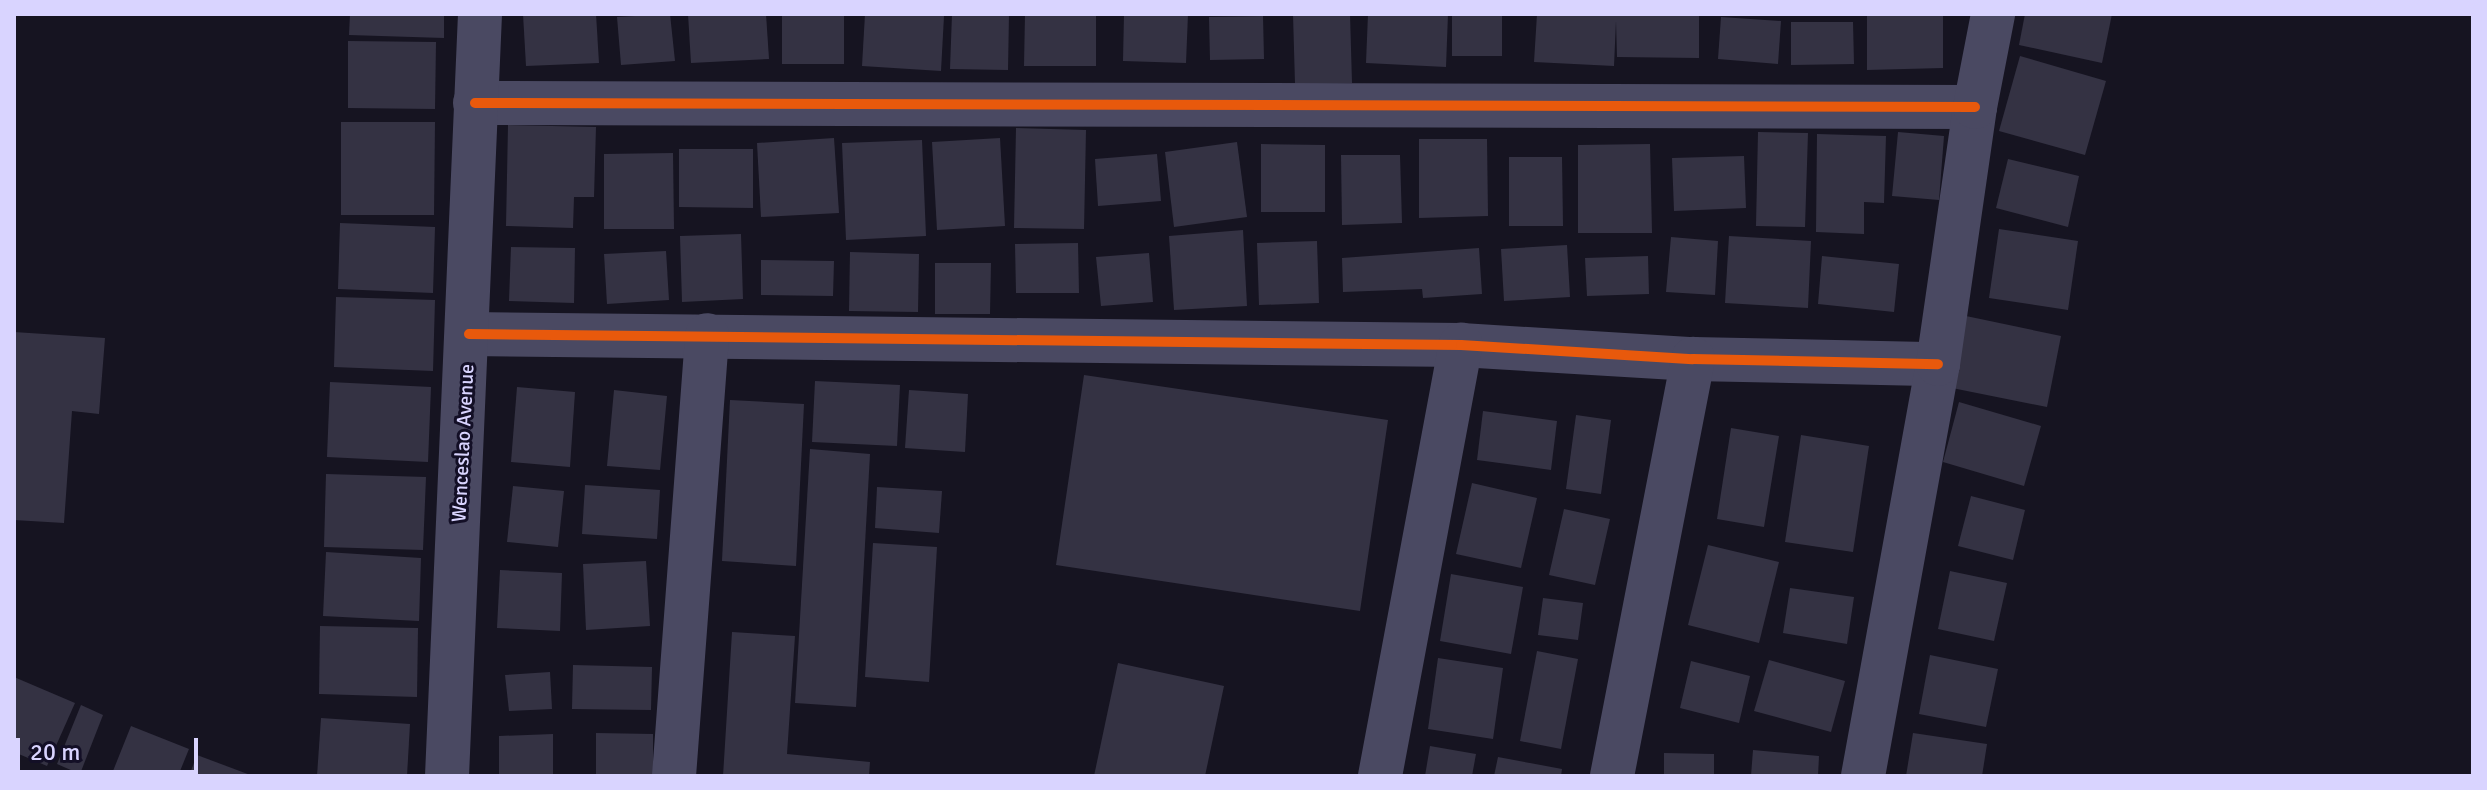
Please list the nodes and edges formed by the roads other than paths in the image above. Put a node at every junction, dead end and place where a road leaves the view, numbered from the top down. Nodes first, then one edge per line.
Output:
1 (480, 14) edge
2 (1993, 14) edge
3 (475, 103) junction
4 (1975, 107) junction
5 (469, 334) junction
6 (707, 335) junction
7 (1461, 345) junction
8 (1693, 359) junction
9 (1938, 364) junction
10 (447, 776) edge
11 (674, 776) edge
12 (1380, 776) edge
13 (1612, 776) edge
14 (1863, 776) edge

1 - 3 street, Wenceslao Avenue
2 - 4 street
3 - 4 street
3 - 5 street, Wenceslao Avenue
4 - 9 street
5 - 6 street
5 - 10 street, Wenceslao Avenue
6 - 7 street
6 - 11 street
7 - 8 street
7 - 12 street
8 - 9 street
8 - 13 street
9 - 14 street

